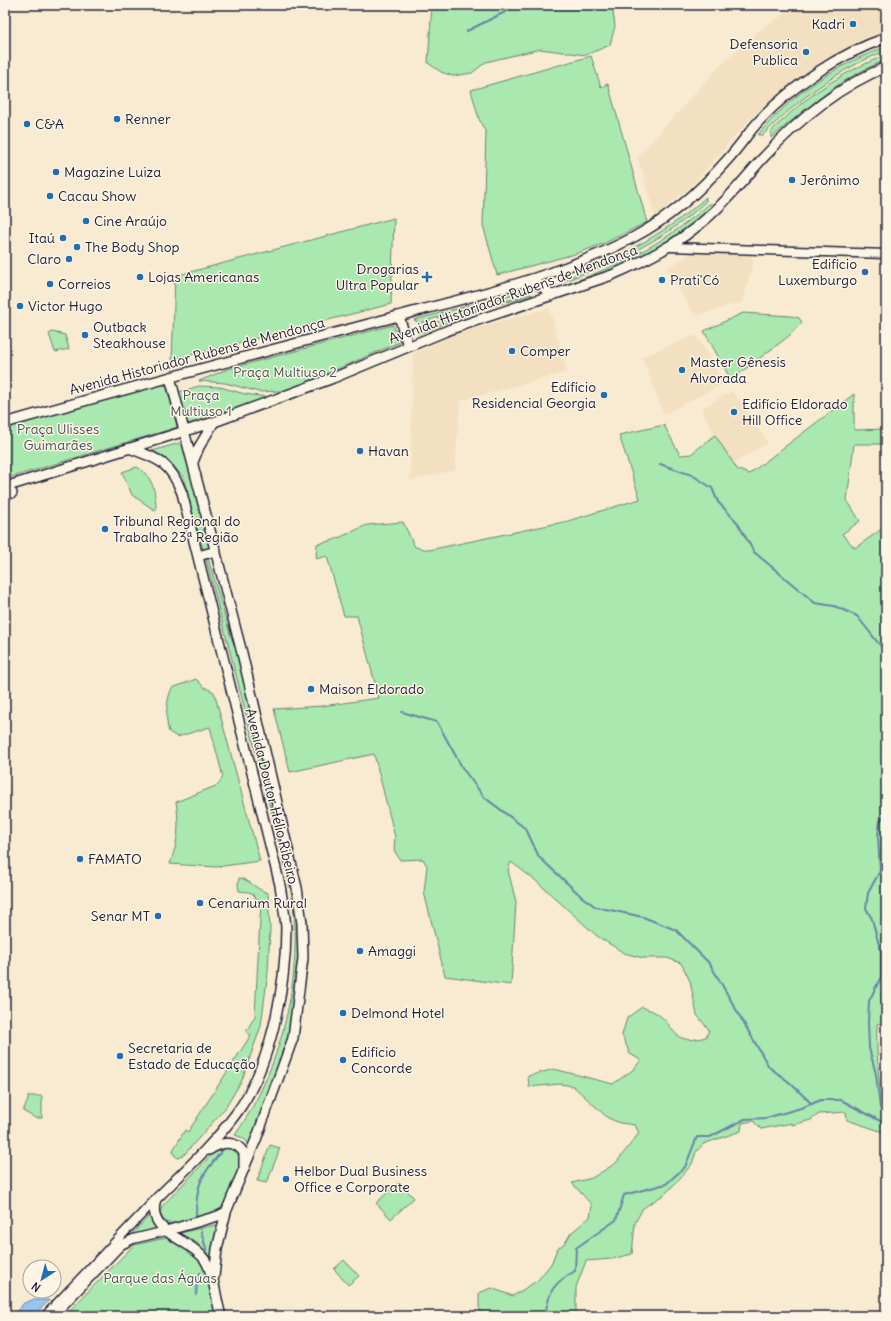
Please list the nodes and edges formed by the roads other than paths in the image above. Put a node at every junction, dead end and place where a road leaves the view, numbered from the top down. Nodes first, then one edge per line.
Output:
1 (886, 38) edge
2 (886, 67) edge
3 (671, 247) junction
4 (886, 254) edge
5 (528, 280) junction
6 (551, 296) junction
7 (398, 316) junction
8 (408, 346) junction
9 (170, 377) junction
10 (214, 422) junction
11 (5, 423) edge
12 (185, 431) junction
13 (129, 448) junction
14 (193, 462) junction
15 (33, 477) junction
16 (5, 483) edge
17 (7, 491) edge
18 (216, 550) junction
19 (198, 556) junction
20 (200, 1156) junction
21 (244, 1170) junction
22 (156, 1199) junction
23 (226, 1212) junction
24 (166, 1231) junction
25 (213, 1287) junction
26 (45, 1316) edge
27 (53, 1316) edge
28 (221, 1316) edge

1 - 5 main road, Avenida Historiador Rubens de Mendonça
2 - 3 main road, Avenida Historiador Rubens de Mendonça
3 - 4 street
3 - 6 main road, Avenida Historiador Rubens de Mendonça
5 - 6 main road
5 - 7 main road, Avenida Historiador Rubens de Mendonça
6 - 8 main road, Avenida Historiador Rubens de Mendonça
7 - 8 main road
7 - 9 main road, Avenida Historiador Rubens de Mendonça
8 - 10 main road, Avenida Historiador Rubens de Mendonça
9 - 11 main road, Avenida Historiador Rubens de Mendonça
9 - 12 main road, Avenida Doutor Hélio Ribeiro
10 - 12 main road, Avenida Historiador Rubens de Mendonça
10 - 14 main road
12 - 13 main road, Avenida Historiador Rubens de Mendonça
12 - 14 main road, Avenida Doutor Hélio Ribeiro
13 - 15 main road, Avenida Historiador Rubens de Mendonça
13 - 19 main road, Avenida Doutor Hélio Ribeiro
14 - 18 main road, Avenida Doutor Hélio Ribeiro
15 - 16 street, Avenida Historiador Rubens de Mendonça
15 - 17 main road
18 - 19 main road
18 - 21 main road, Avenida Doutor Hélio Ribeiro
19 - 20 main road, Avenida Doutor Hélio Ribeiro
20 - 21 main road
20 - 22 main road, Avenida Doutor Hélio Ribeiro
21 - 23 main road, Avenida Doutor Hélio Ribeiro
22 - 24 main road, Avenida Doutor Hélio Ribeiro
22 - 26 street
23 - 24 main road
23 - 25 main road, Avenida Doutor Hélio Ribeiro
24 - 25 main road, Avenida Doutor Hélio Ribeiro
24 - 27 street
25 - 28 main road, Avenida Doutor Hélio Ribeiro

